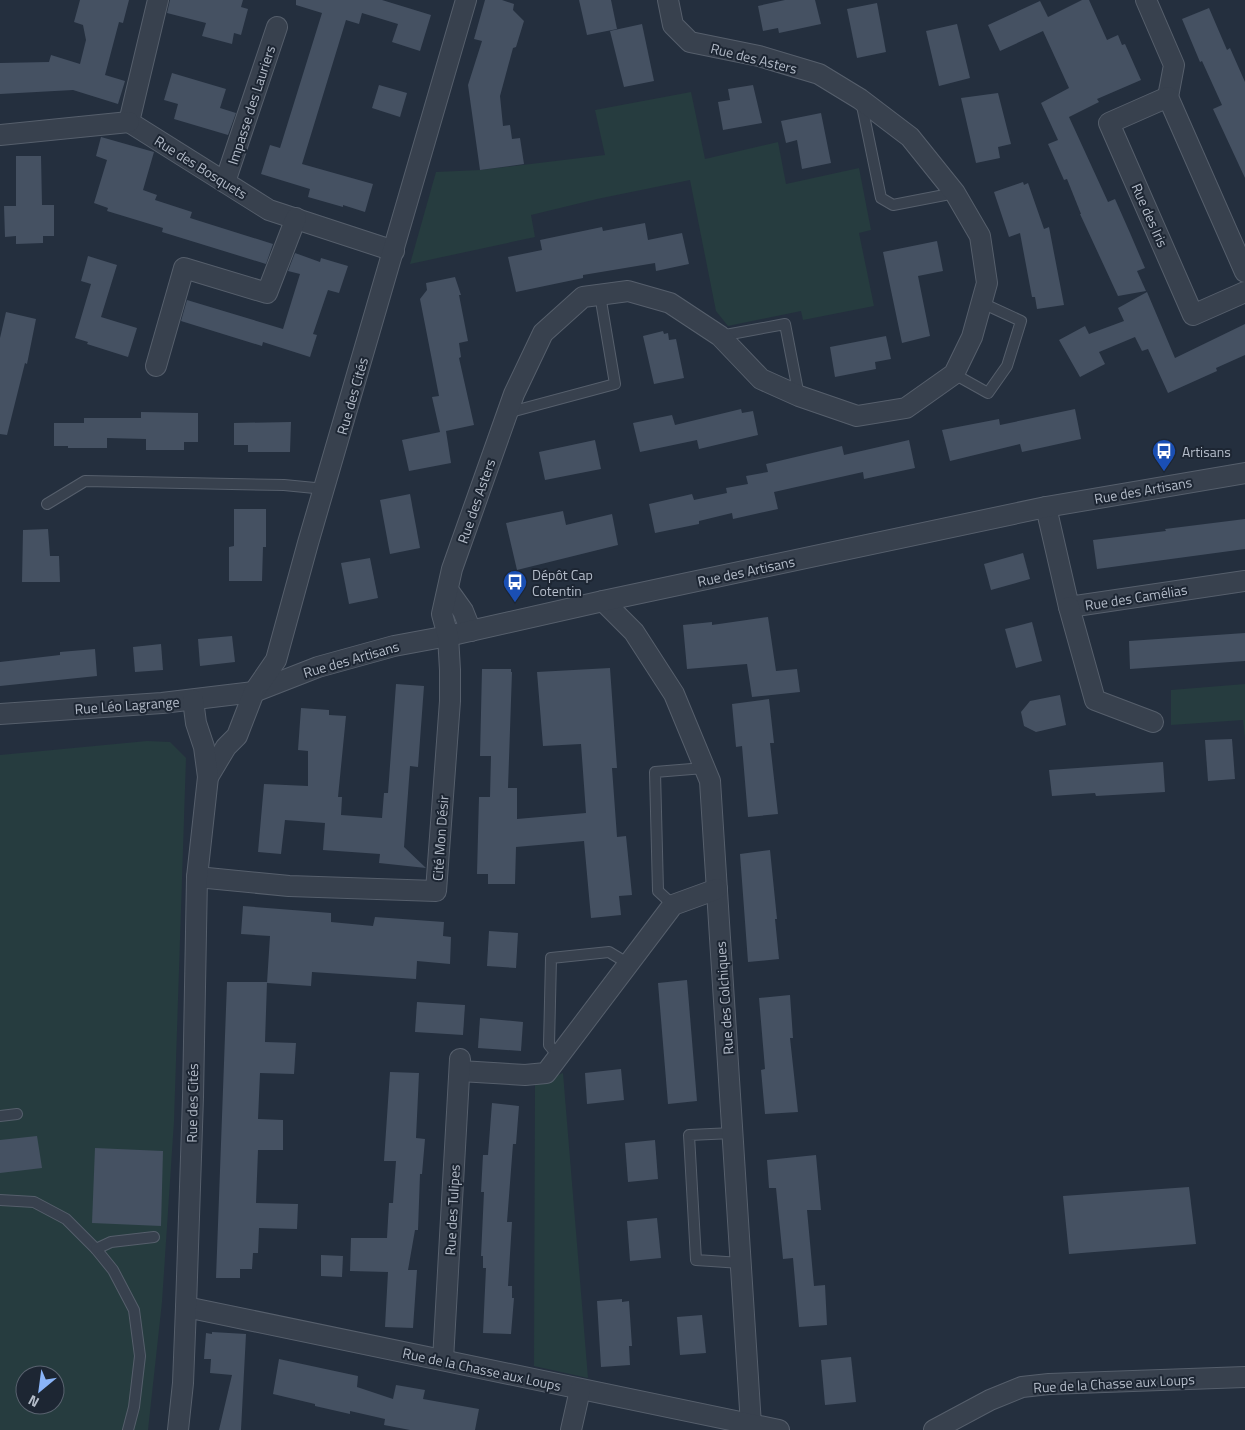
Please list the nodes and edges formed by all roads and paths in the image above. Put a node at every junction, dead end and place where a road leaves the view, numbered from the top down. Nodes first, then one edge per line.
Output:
1 (158, 0) edge
2 (466, 0) edge
3 (668, 0) edge
4 (1146, 0) edge
5 (277, 27) dead end
6 (1168, 97) junction
7 (860, 99) junction
8 (129, 122) junction
9 (0, 134) edge
10 (225, 182) junction
11 (955, 193) junction
12 (296, 218) junction
13 (394, 251) junction
14 (1245, 272) edge
15 (1245, 292) edge
16 (600, 294) junction
17 (982, 303) junction
18 (720, 336) junction
19 (156, 366) dead end
20 (954, 374) junction
21 (799, 396) junction
22 (507, 413) junction
23 (1245, 473) edge
24 (325, 489) junction
25 (46, 504) dead end
26 (1046, 507) junction
27 (1245, 581) edge
28 (448, 590) junction
29 (603, 601) junction
30 (1069, 607) junction
31 (471, 631) junction
32 (448, 636) junction
33 (254, 692) junction
34 (193, 700) junction
35 (0, 714) edge
36 (1153, 722) dead end
37 (704, 768) junction
38 (208, 777) junction
39 (197, 877) junction
40 (717, 889) junction
41 (673, 905) junction
42 (629, 964) junction
43 (558, 1056) junction
44 (17, 1114) dead end
45 (0, 1116) edge
46 (733, 1134) junction
47 (0, 1200) edge
48 (154, 1237) dead end
49 (96, 1249) junction
50 (741, 1263) junction
51 (186, 1307) junction
52 (443, 1360) junction
53 (1245, 1377) edge
54 (580, 1390) junction
55 (750, 1425) junction
56 (128, 1430) edge
57 (178, 1430) edge
58 (571, 1430) edge
59 (779, 1430) edge
60 (934, 1430) edge

1 - 8 street
2 - 13 street, Rue des Cités
3 - 7 street, Rue des Asters
4 - 6 street
5 - 10 street, Impasse des Lauriers
6 - 14 street
6 - 15 street, Rue des Iris
7 - 11 street, Rue des Asters
7 - 11 lane
8 - 9 street
8 - 10 street, Rue des Bosquets
10 - 12 street, Rue des Bosquets
11 - 17 street, Rue des Asters
12 - 13 street, Rue des Bosquets
12 - 19 street
13 - 24 street, Rue des Cités
16 - 18 street, Rue des Asters
16 - 22 street, Rue des Asters
16 - 22 lane
17 - 20 street, Rue des Asters
17 - 20 lane
18 - 21 street, Rue des Asters
18 - 21 lane
20 - 21 street, Rue des Asters
22 - 28 street, Rue des Asters
23 - 26 street, Rue des Artisans
24 - 25 lane
24 - 33 street, Rue des Cités
26 - 29 street, Rue des Artisans
26 - 30 street, Rue des Camélias
27 - 30 street, Rue des Camélias
28 - 31 street
28 - 32 street, Rue des Asters
29 - 31 street, Rue des Artisans
29 - 37 street, Rue des Colchiques
30 - 36 street
31 - 32 street, Rue des Artisans
32 - 33 street, Rue des Artisans
32 - 39 street, Cité Mon Désir
33 - 34 street, Rue Léo Lagrange
33 - 38 street, Rue des Cités
34 - 35 street, Rue Léo Lagrange
34 - 38 street, Rue des Cités
37 - 40 street, Rue des Colchiques
37 - 41 lane
38 - 39 street, Rue des Cités
39 - 51 street, Rue des Cités
40 - 41 street
40 - 46 street, Rue des Colchiques
41 - 42 street
42 - 43 street
42 - 43 lane
43 - 52 street, Rue des Tulipes
44 - 45 lane
46 - 50 street, Rue des Colchiques
46 - 50 lane
47 - 49 lane
48 - 49 lane
49 - 56 lane
50 - 55 street, Rue des Colchiques
51 - 52 street, Rue de la Chasse aux Loups
51 - 57 street, Rue des Cités
52 - 54 street, Rue de la Chasse aux Loups
53 - 60 street, Rue de la Chasse aux Loups
54 - 55 street, Rue de la Chasse aux Loups
54 - 58 street
55 - 59 street, Rue de la Chasse aux Loups

